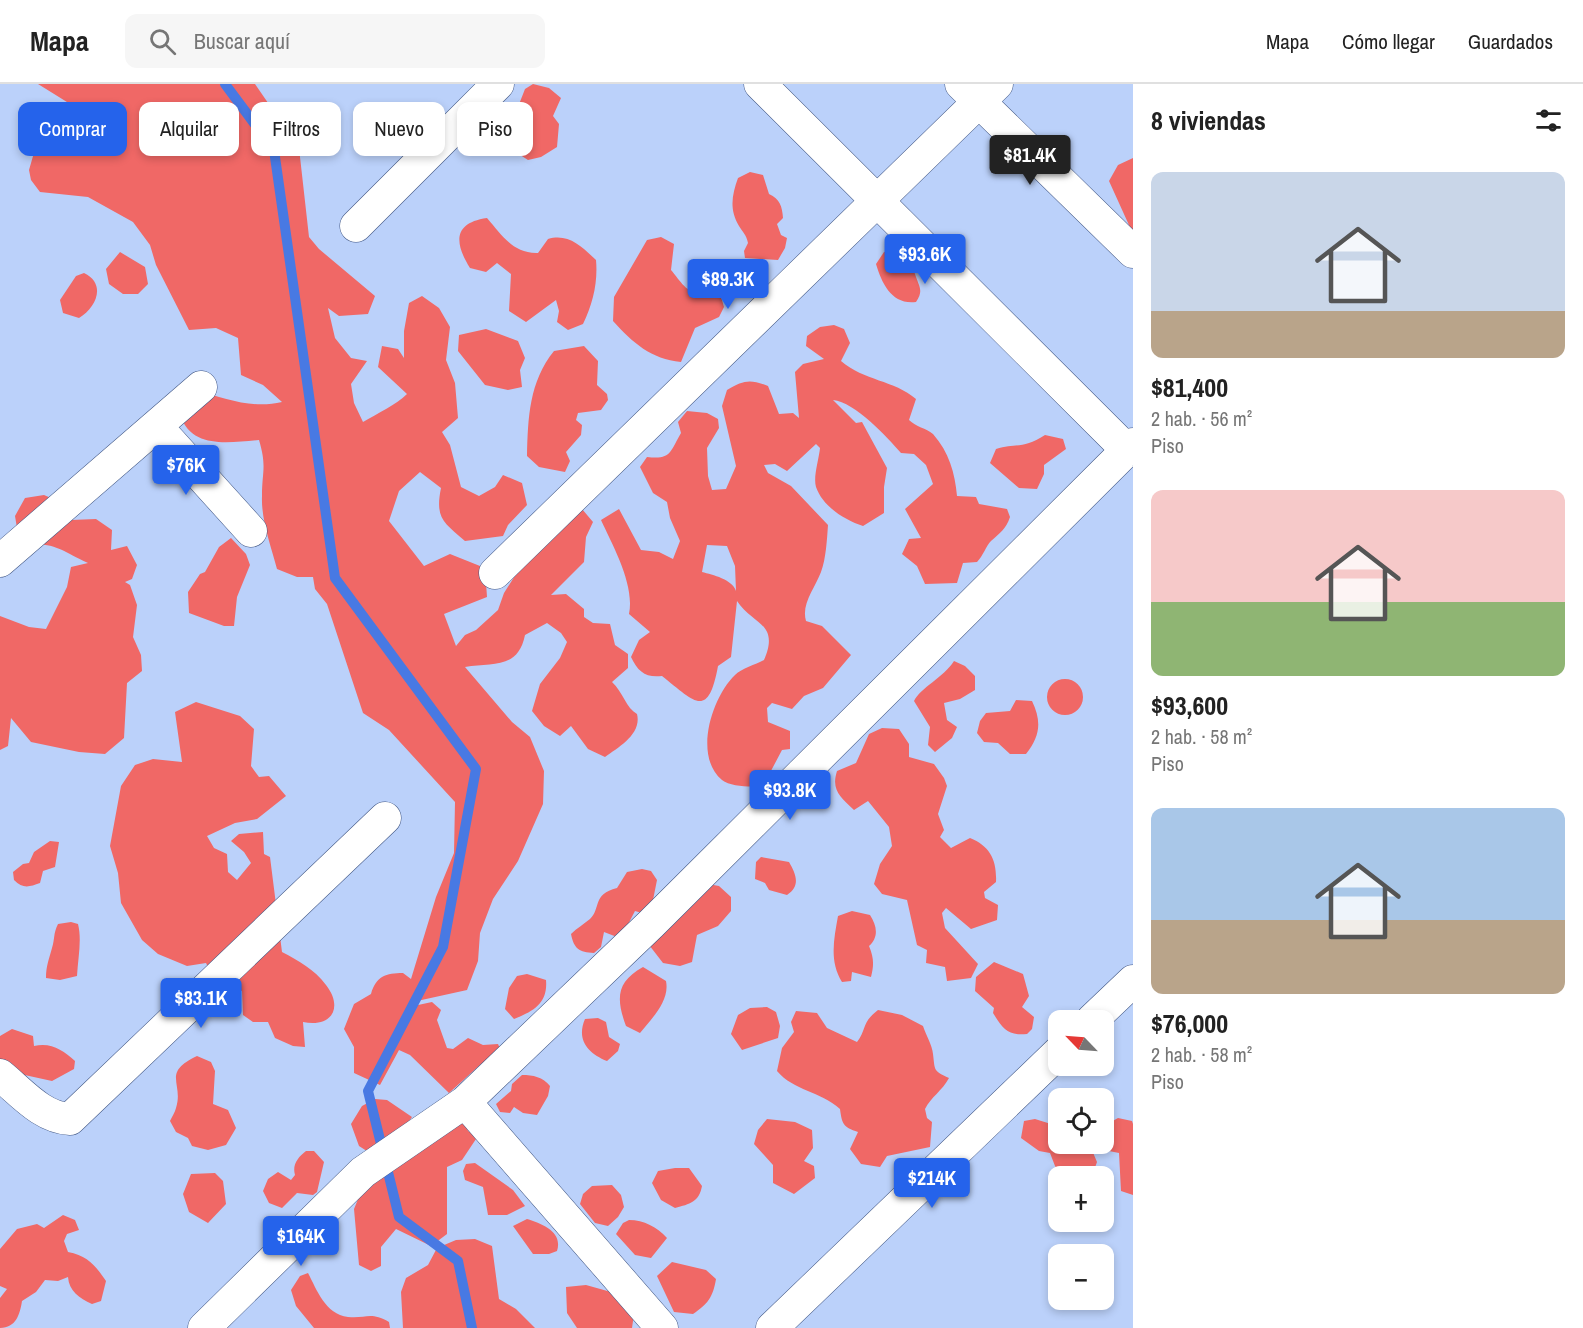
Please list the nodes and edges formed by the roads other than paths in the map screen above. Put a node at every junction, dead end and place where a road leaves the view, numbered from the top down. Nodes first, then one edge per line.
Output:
1 (498, 84) edge
2 (760, 84) edge
3 (979, 90) edge
4 (875, 200) junction
5 (356, 226) dead end
6 (1133, 252) edge
7 (201, 387) dead end
8 (157, 427) junction
9 (1130, 447) edge
10 (251, 531) dead end
11 (0, 561) edge
12 (495, 573) dead end
13 (385, 818) dead end
14 (1133, 981) edge
15 (1103, 1010) edge
16 (1048, 1063) edge
17 (0, 1074) edge
18 (465, 1102) junction
19 (777, 1326) edge
20 (204, 1328) edge
21 (662, 1328) edge

1 - 5 street
2 - 4 street
3 - 4 street
3 - 6 street
4 - 9 street
4 - 12 street
7 - 8 street
8 - 10 street
8 - 11 street
9 - 18 street
13 - 17 street
14 - 15 street
16 - 19 street
18 - 20 street
18 - 21 street

